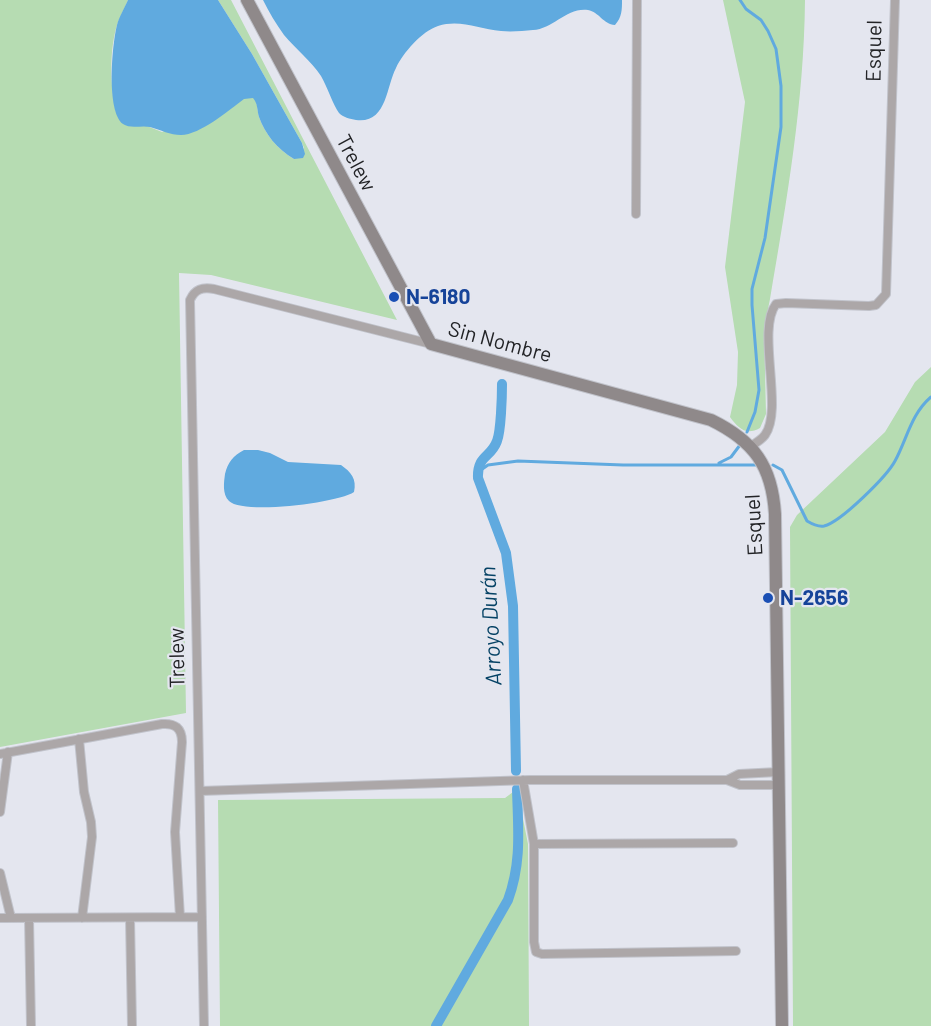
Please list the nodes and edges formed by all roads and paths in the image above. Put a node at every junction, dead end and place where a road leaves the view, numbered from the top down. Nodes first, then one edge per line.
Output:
1 (247, 0) edge
2 (637, 0) edge
3 (895, 0) edge
4 (636, 214) dead end
5 (197, 290) joint
6 (431, 344) junction
7 (751, 446) junction
8 (80, 739) junction
9 (4, 753) edge
10 (778, 778) junction
11 (523, 780) junction
12 (200, 791) junction
13 (0, 813) edge
14 (733, 843) dead end
15 (534, 844) junction
16 (0, 873) edge
17 (180, 917) junction
18 (202, 917) junction
19 (0, 918) edge
20 (11, 918) junction
21 (29, 918) junction
22 (82, 918) junction
23 (130, 918) junction
24 (736, 951) dead end
25 (31, 1026) edge
26 (132, 1026) edge
27 (204, 1026) edge
28 (782, 1026) edge

1 - 6 main road, Trelew
2 - 4 street
3 - 7 street, Esquel
5 - 6 street, Sin Nombre
5 - 12 street, Trelew
6 - 7 main road, Sin Nombre
7 - 10 main road, Esquel
8 - 9 street
8 - 17 street
8 - 22 street
9 - 13 street
10 - 11 street
10 - 28 main road, Esquel
11 - 12 street
11 - 15 street
12 - 18 street, Trelew
14 - 15 street
15 - 24 street
16 - 20 street
17 - 18 street
17 - 23 street
18 - 27 street, Trelew
19 - 20 street
20 - 21 street
21 - 22 street
21 - 25 street
22 - 23 street
23 - 26 street

